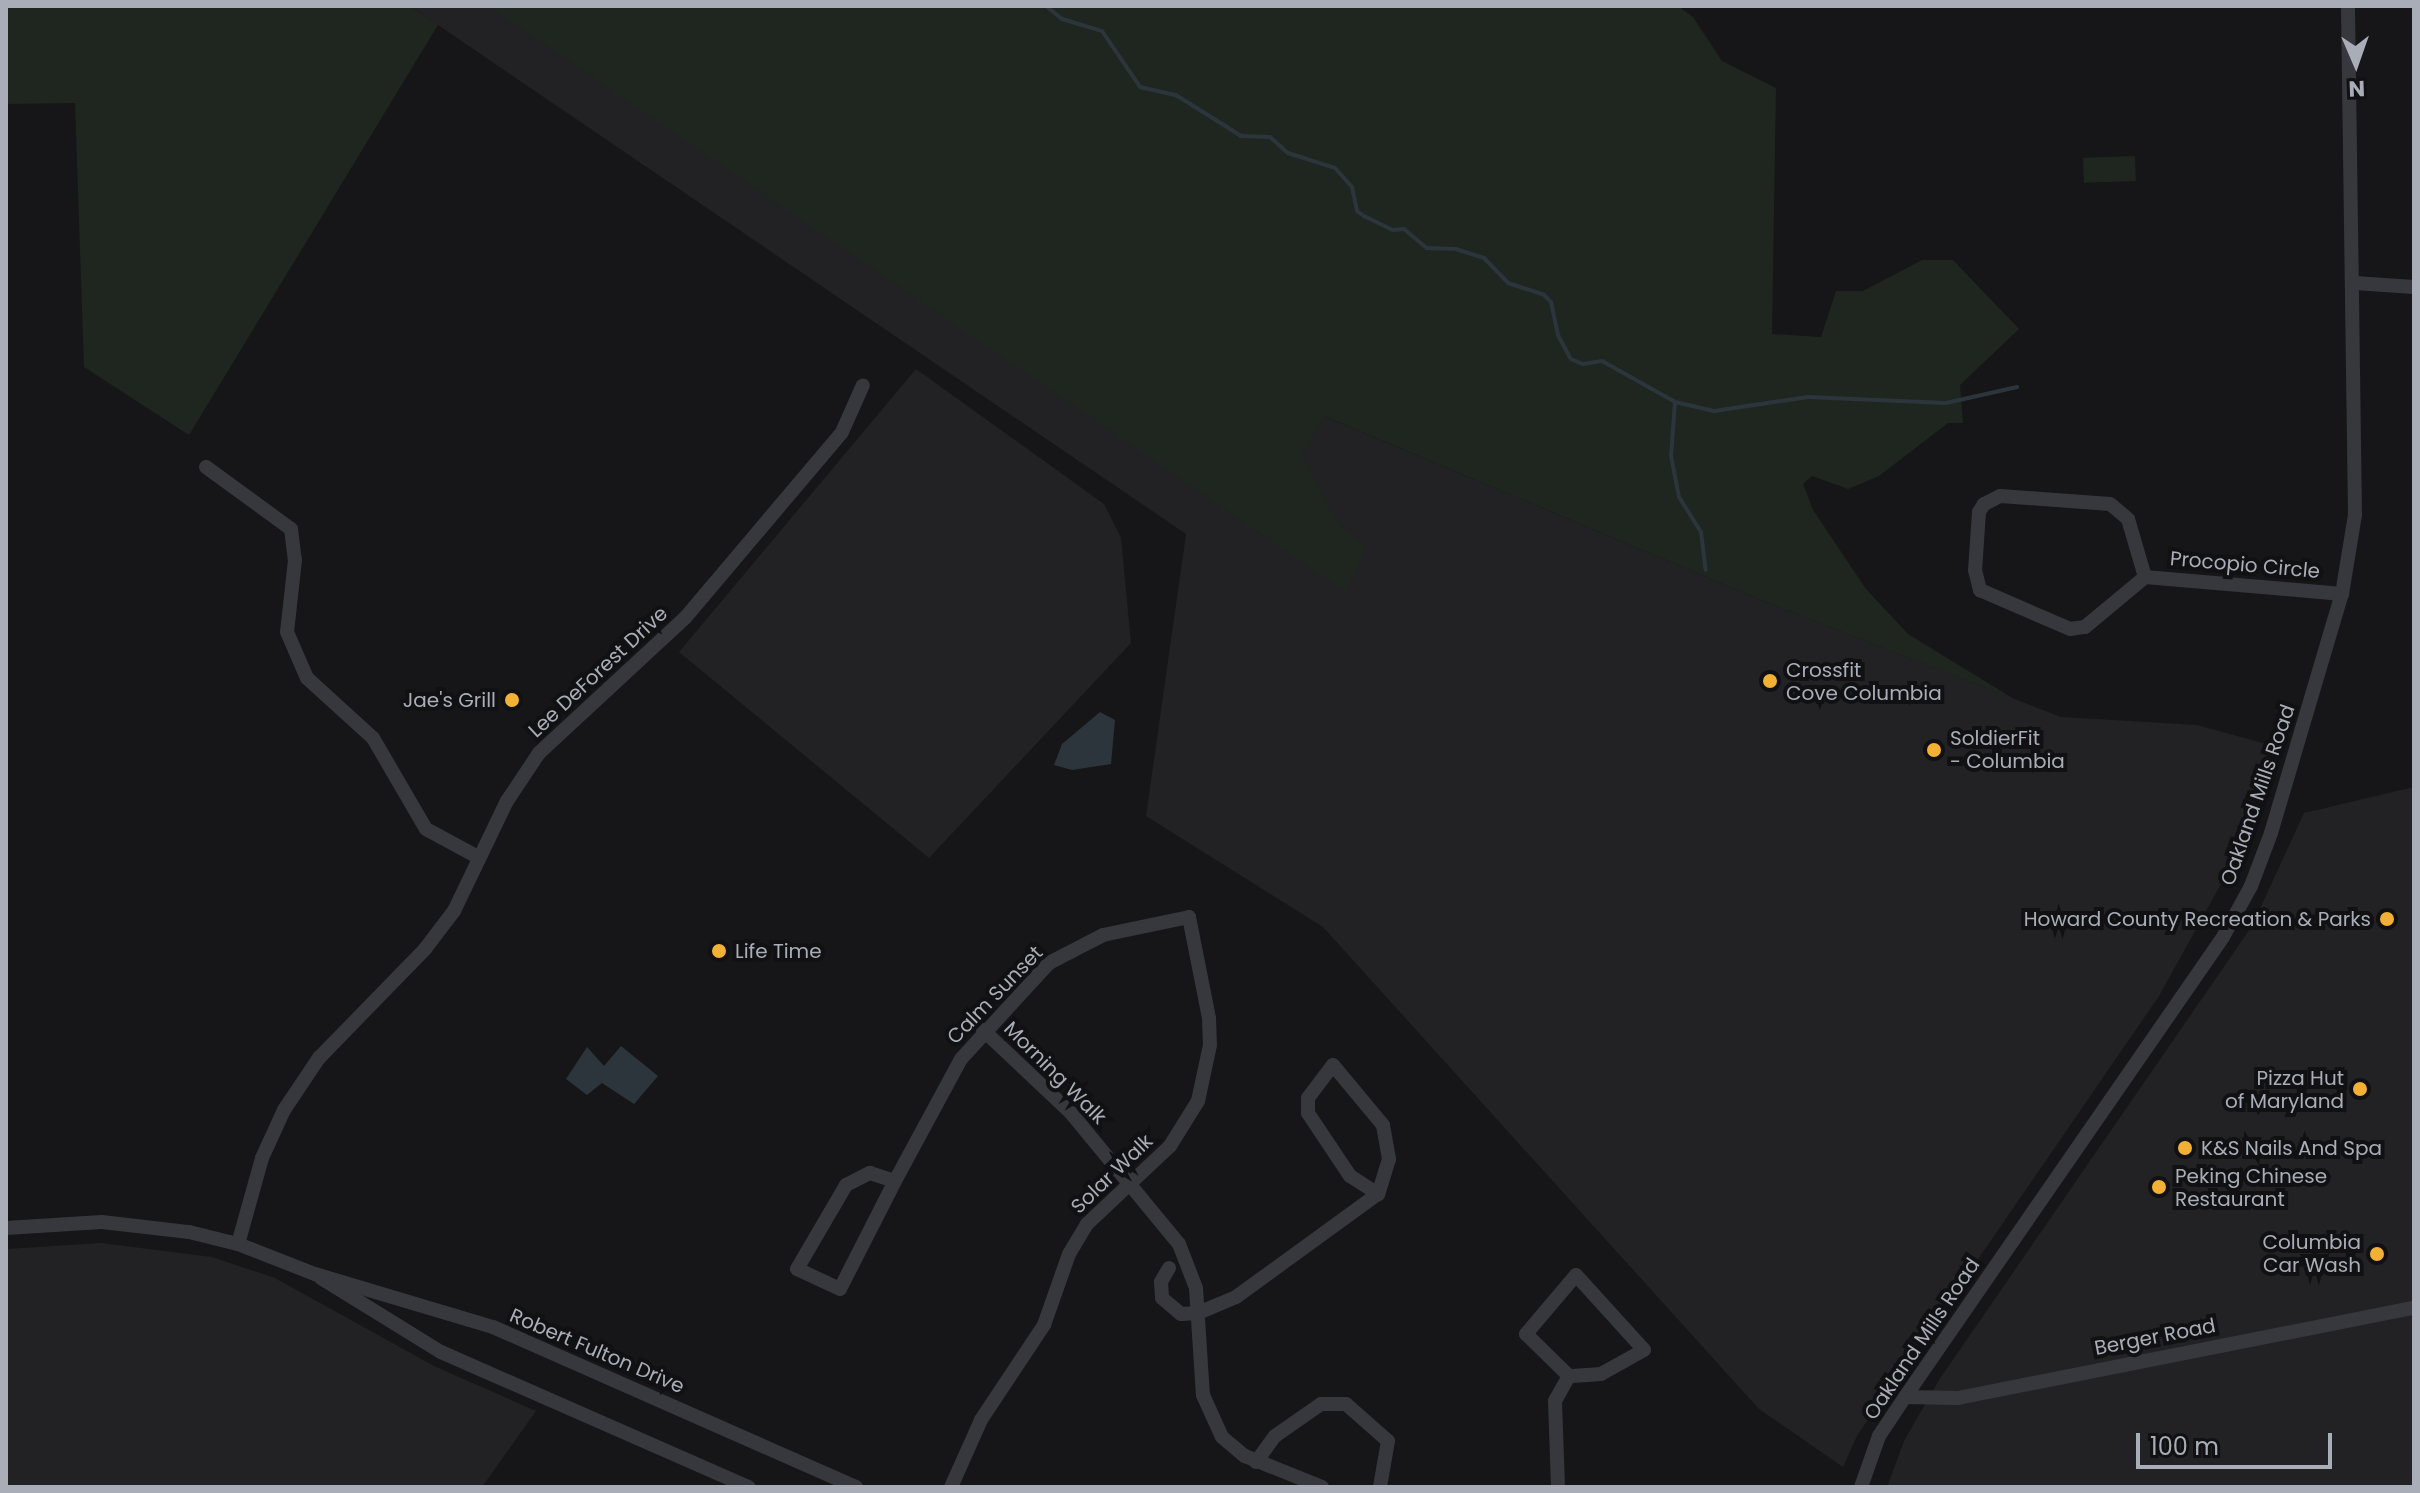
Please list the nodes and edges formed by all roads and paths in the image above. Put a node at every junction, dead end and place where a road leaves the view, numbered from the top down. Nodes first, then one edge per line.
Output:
1 (2348, 6) edge
2 (2355, 283) junction
3 (2414, 287) edge
4 (863, 385) dead end
5 (206, 467) dead end
6 (2145, 577) junction
7 (2342, 594) junction
8 (478, 857) junction
9 (1189, 917) joint
10 (983, 1030) junction
11 (1129, 1180) junction
12 (895, 1181) junction
13 (1378, 1194) junction
14 (6, 1228) edge
15 (238, 1244) junction
16 (1169, 1268) dead end
17 (315, 1274) junction
18 (2414, 1308) edge
19 (1198, 1313) junction
20 (1569, 1376) junction
21 (1905, 1397) junction
22 (1256, 1462) junction
23 (749, 1487) edge
24 (856, 1487) edge
25 (951, 1487) edge
26 (1322, 1487) edge
27 (1380, 1487) edge
28 (1558, 1487) edge
29 (1861, 1487) edge

1 - 2 street, Oakland Mills Road
2 - 3 street
2 - 7 street, Oakland Mills Road
4 - 8 street, Lee DeForest Drive
5 - 8 street
6 - 6 street, Procopio Circle
6 - 7 street, Procopio Circle
7 - 21 street, Oakland Mills Road
8 - 15 street, Lee DeForest Drive
9 - 10 street, Calm Sunset
9 - 11 street, Solar Walk
10 - 11 street, Morning Walk
10 - 12 street, Calm Sunset
11 - 19 street, Morning Walk
11 - 25 street, Solar Walk
12 - 12 street, Calm Sunset
13 - 13 street
13 - 19 street
14 - 15 street, Robert Fulton Drive
15 - 17 street, Robert Fulton Drive
16 - 19 street
17 - 23 street, Robert Fulton Drive
17 - 24 street, Robert Fulton Drive
18 - 21 street, Berger Road
19 - 22 street, Morning Walk
20 - 20 street
20 - 28 street
21 - 29 street, Oakland Mills Road
22 - 26 street, Morning Walk
22 - 27 street

